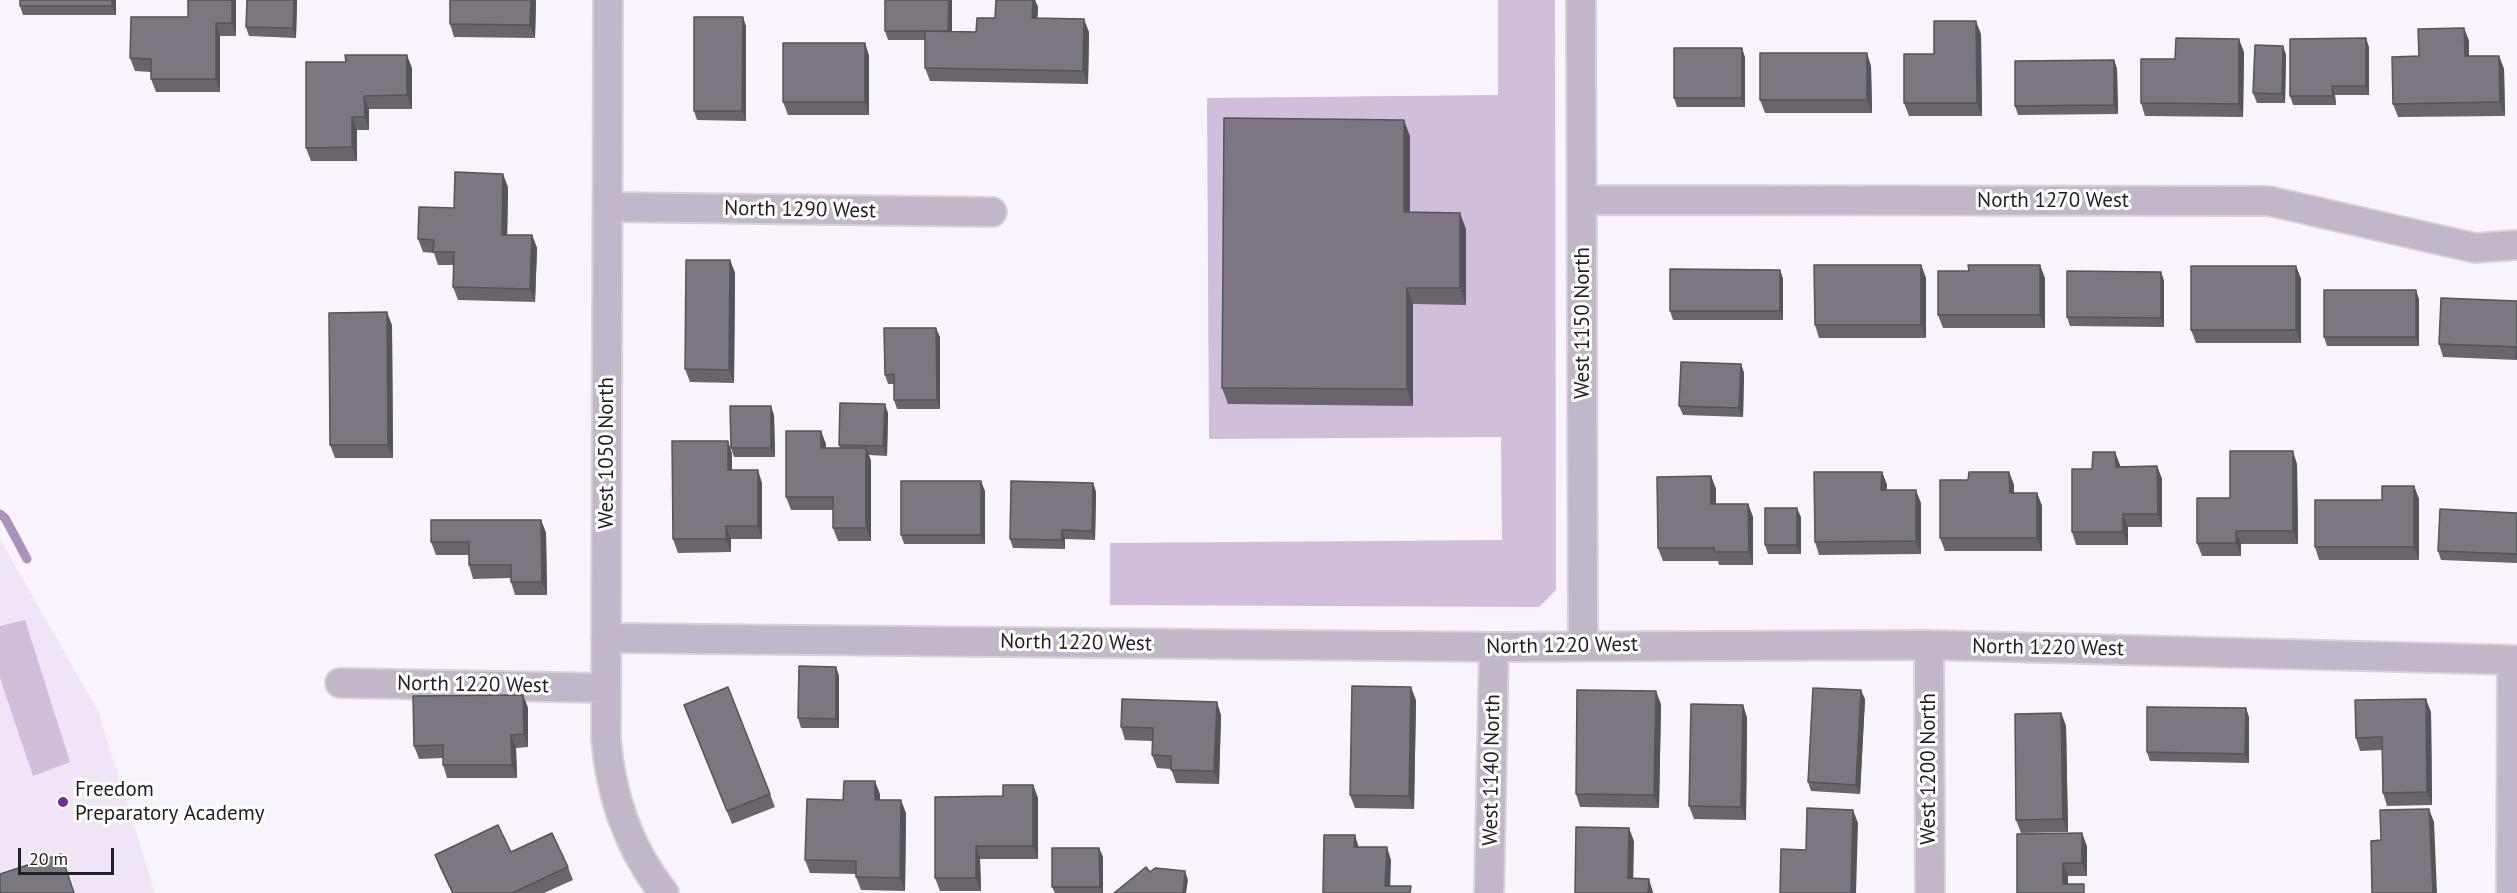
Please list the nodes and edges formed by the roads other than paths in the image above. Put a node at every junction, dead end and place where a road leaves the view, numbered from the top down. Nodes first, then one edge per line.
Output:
1 (608, 0) edge
2 (1581, 0) edge
3 (1583, 200) junction
4 (609, 207) junction
5 (992, 212) dead end
6 (2517, 244) edge
7 (606, 638) junction
8 (1583, 645) junction
9 (1929, 645) junction
10 (1494, 647) junction
11 (2514, 660) edge
12 (340, 683) dead end
13 (605, 688) junction
14 (664, 893) edge
15 (1489, 893) edge
16 (1930, 893) edge
17 (2511, 893) edge

1 - 4 street, West 1050 North
2 - 3 street, West 1150 North
3 - 6 street, North 1270 West
3 - 8 street, West 1150 North
4 - 5 street, North 1290 West
4 - 7 street, West 1050 North
7 - 10 street, North 1220 West
7 - 13 street, West 1050 North
8 - 9 street, North 1220 West
8 - 10 street, North 1220 West
9 - 11 street, North 1220 West
9 - 16 street, West 1200 North
10 - 15 street, West 1140 North
11 - 17 street
12 - 13 street, North 1220 West
13 - 14 street, West 1050 North

